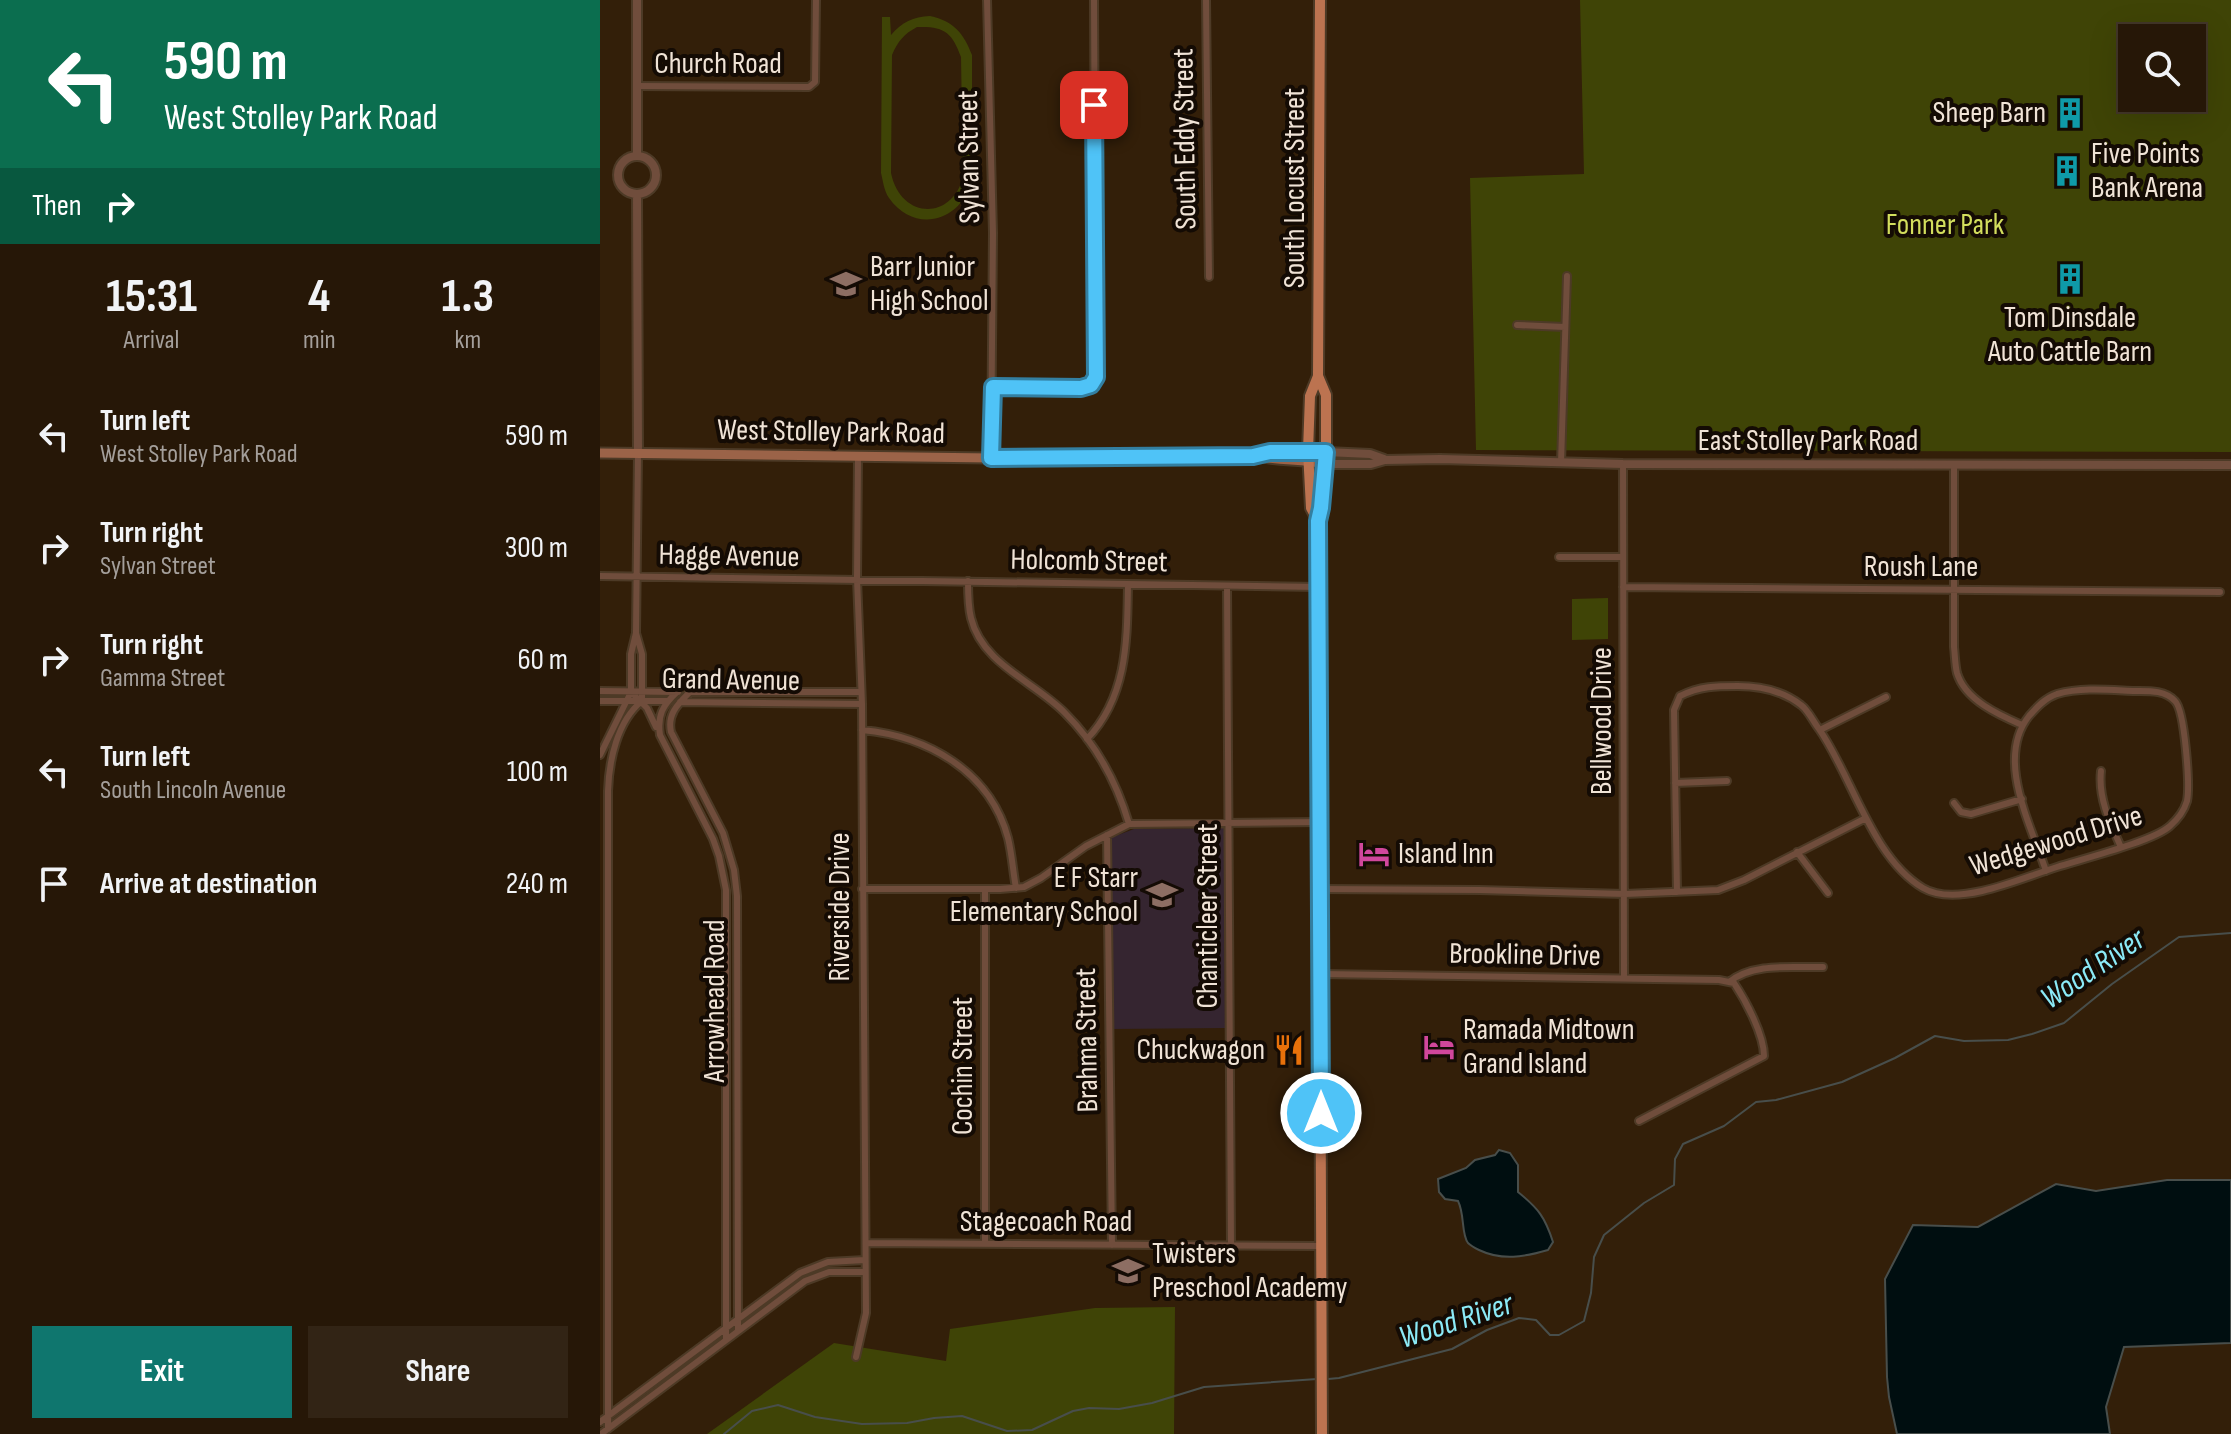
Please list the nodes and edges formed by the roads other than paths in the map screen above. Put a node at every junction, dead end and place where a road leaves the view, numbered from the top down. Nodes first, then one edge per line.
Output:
1 (637, 0) edge
2 (816, 0) edge
3 (987, 0) edge
4 (1094, 0) edge
5 (1206, 0) edge
6 (1320, 0) edge
7 (636, 86) junction
8 (637, 156) junction
9 (637, 194) junction
10 (1567, 276) dead end
11 (1209, 277) dead end
12 (1517, 325) dead end
13 (1565, 327) junction
14 (1318, 376) junction
15 (993, 387) junction
16 (1326, 452) junction
17 (600, 453) edge
18 (638, 454) junction
19 (1308, 455) junction
20 (858, 457) junction
21 (991, 458) junction
22 (1385, 460) junction
23 (1561, 463) junction
24 (1325, 464) junction
25 (1623, 464) junction
26 (1954, 465) junction
27 (2231, 465) edge
28 (1318, 521) junction
29 (1559, 557) dead end
30 (1623, 557) junction
31 (600, 576) edge
32 (637, 577) junction
33 (857, 579) junction
34 (968, 581) junction
35 (1128, 585) junction
36 (1227, 586) junction
37 (1319, 587) junction
38 (1623, 587) junction
39 (1953, 589) junction
40 (2220, 592) dead end
41 (636, 633) junction
42 (600, 691) edge
43 (631, 692) junction
44 (642, 692) junction
45 (677, 692) junction
46 (690, 692) junction
47 (861, 692) junction
48 (1886, 697) dead end
49 (600, 701) edge
50 (642, 701) junction
51 (667, 701) junction
52 (625, 702) junction
53 (681, 702) junction
54 (862, 704) junction
55 (2022, 725) junction
56 (862, 730) junction
57 (1820, 730) junction
58 (660, 735) junction
59 (1087, 739) junction
60 (600, 755) edge
61 (2101, 771) dead end
62 (1727, 781) dead end
63 (1675, 783) junction
64 (2022, 799) junction
65 (1954, 803) dead end
66 (1866, 818) junction
67 (1320, 822) junction
68 (1229, 823) junction
69 (1129, 824) junction
70 (1107, 835) junction
71 (2121, 847) junction
72 (1797, 852) junction
73 (2046, 871) junction
74 (1016, 888) junction
75 (862, 889) junction
76 (985, 889) junction
77 (1320, 889) junction
78 (1677, 892) junction
79 (1828, 893) dead end
80 (1625, 894) junction
81 (1823, 967) dead end
82 (1321, 974) junction
83 (1624, 978) junction
84 (1729, 982) junction
85 (1639, 1121) dead end
86 (866, 1243) junction
87 (985, 1244) junction
88 (1112, 1245) junction
89 (1231, 1246) junction
90 (1322, 1246) junction
91 (865, 1260) junction
92 (865, 1272) junction
93 (738, 1318) junction
94 (726, 1327) junction
95 (738, 1331) junction
96 (726, 1340) junction
97 (856, 1357) dead end
98 (608, 1415) junction
99 (600, 1422) edge
100 (608, 1429) junction
101 (601, 1434) edge
102 (1322, 1434) edge

1 - 7 street
2 - 7 street, Church Road
3 - 15 street, Sylvan Street
4 - 15 street
5 - 11 street, South Eddy Street
6 - 14 main road, South Locust Street
7 - 8 street
8 - 9 street
8 - 9 street
9 - 18 street
10 - 13 street
12 - 13 street
13 - 23 street
14 - 16 main road, South Locust Street
14 - 19 main road, South Locust Street
15 - 21 street, Sylvan Street
16 - 19 main road, West Stolley Park Road
16 - 22 street, East Stolley Park Road
16 - 24 main road, South Locust Street
17 - 18 main road, West Stolley Park Road
18 - 20 main road, West Stolley Park Road
18 - 32 street
19 - 21 main road, West Stolley Park Road
19 - 24 main road, West Stolley Park Road
19 - 28 main road, South Locust Street
20 - 21 main road, West Stolley Park Road
20 - 33 street, Riverside Drive
22 - 23 street, East Stolley Park Road
22 - 24 street, East Stolley Park Road
23 - 25 street, East Stolley Park Road
24 - 28 main road, South Locust Street
25 - 26 street, East Stolley Park Road
25 - 30 street, Bellwood Drive
26 - 27 street, East Stolley Park Road
26 - 39 street
28 - 37 main road, South Locust Street
29 - 30 street
30 - 38 street, Bellwood Drive
31 - 32 street, Hagge Avenue
32 - 33 street, Hagge Avenue
32 - 41 street
33 - 34 street, Holcomb Street
33 - 47 street, Riverside Drive
34 - 35 street, Holcomb Street
34 - 59 street
35 - 36 street, Holcomb Street
35 - 59 street
36 - 37 street, Holcomb Street
36 - 68 street, Chanticleer Street
37 - 67 main road, South Locust Street
38 - 39 street, Roush Lane
38 - 80 street, Bellwood Drive
39 - 40 street, Roush Lane
39 - 55 street
41 - 43 street
41 - 44 street
42 - 43 street, Grand Avenue
43 - 44 street, Grand Avenue
43 - 50 street, Arrowhead Road
43 - 52 street
44 - 45 street, Grand Avenue
44 - 50 street
45 - 46 street, Grand Avenue
45 - 51 street
46 - 47 street, Grand Avenue
46 - 53 street
47 - 54 street, Riverside Drive
48 - 57 street
49 - 52 street, Grand Avenue
50 - 51 street, Grand Avenue
50 - 52 street, Grand Avenue
50 - 58 street, Arrowhead Road
50 - 98 street
51 - 53 street, Grand Avenue
51 - 58 street
52 - 60 street
53 - 54 street, Grand Avenue
53 - 93 street, Arrowhead Road
54 - 56 street, Riverside Drive
55 - 64 street
55 - 71 street, Wedgewood Drive
56 - 74 street
56 - 75 street, Riverside Drive
57 - 63 street, Wedgewood Drive
57 - 66 street, Wedgewood Drive
58 - 94 street, Arrowhead Road
59 - 69 street
61 - 71 street
62 - 63 street
63 - 78 street, Wedgewood Drive
64 - 65 street
64 - 73 street
66 - 72 street
66 - 73 street, Wedgewood Drive
67 - 68 street
67 - 77 main road, South Locust Street
68 - 69 street
68 - 89 street, Chanticleer Street
69 - 70 street
70 - 74 street
70 - 88 street, Brahma Street
71 - 73 street, Wedgewood Drive
72 - 78 street
72 - 79 street
74 - 76 street
75 - 76 street
75 - 86 street, Riverside Drive
76 - 87 street, Cochin Street
77 - 80 street
77 - 82 main road, South Locust Street
78 - 80 street
80 - 83 street, Bellwood Drive
81 - 84 street
82 - 83 street, Brookline Drive
82 - 90 main road, South Locust Street
83 - 84 street, Brookline Drive
84 - 85 street
86 - 87 street, Stagecoach Road
86 - 91 street, Riverside Drive
87 - 88 street, Stagecoach Road
88 - 89 street, Stagecoach Road
89 - 90 street, Stagecoach Road
90 - 102 main road, South Locust Street
91 - 92 street, Riverside Drive
91 - 93 street
92 - 95 street
92 - 97 street, Riverside Drive
93 - 94 street
93 - 95 street, Arrowhead Road
94 - 96 street, Arrowhead Road
94 - 98 street
95 - 96 street
96 - 100 street
98 - 99 street
98 - 100 street
100 - 101 street

